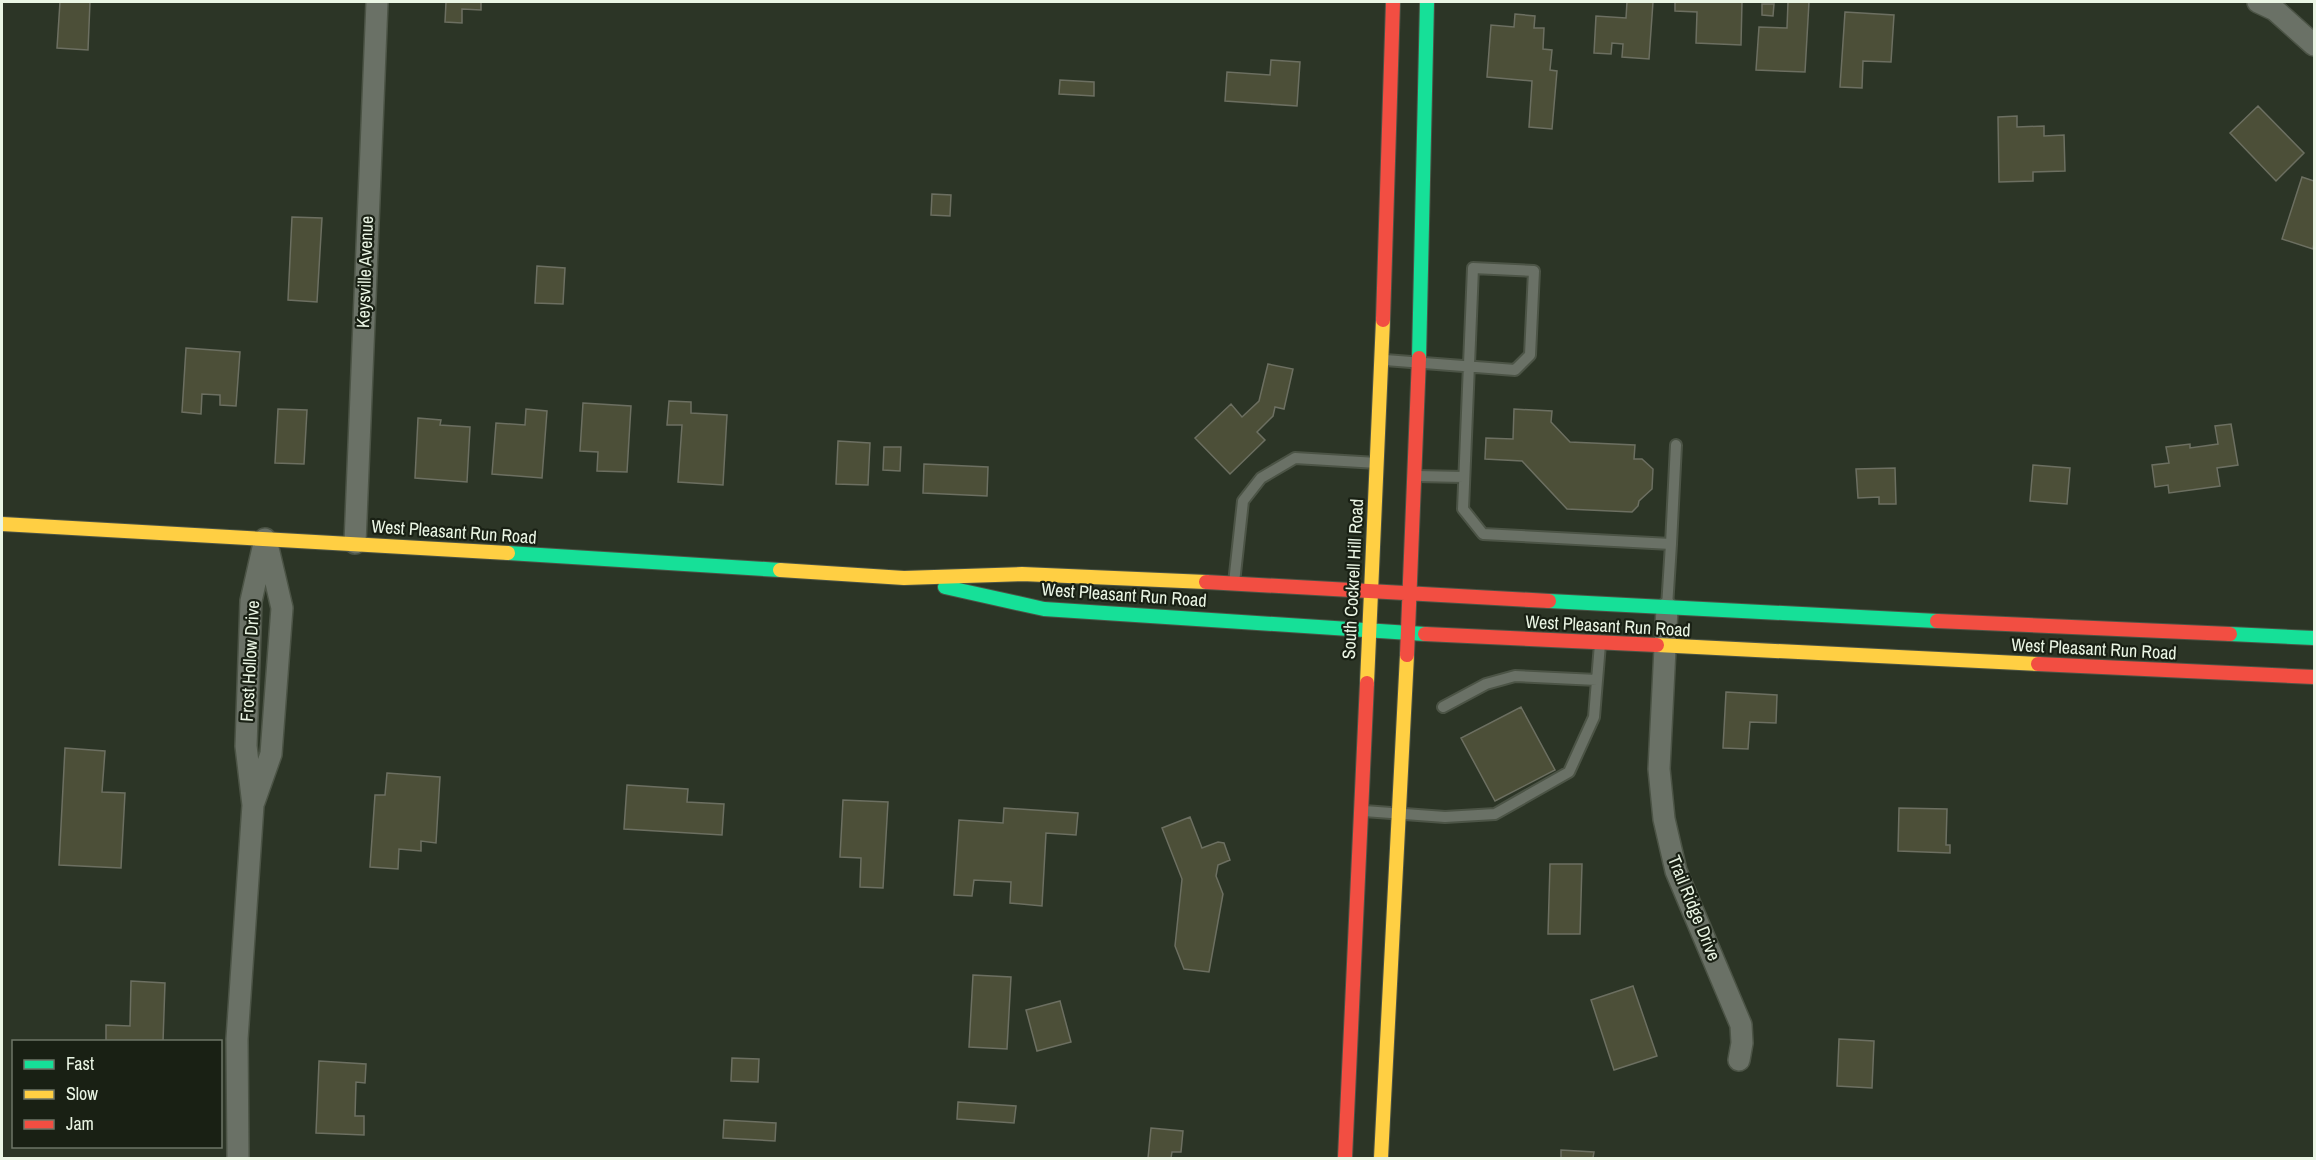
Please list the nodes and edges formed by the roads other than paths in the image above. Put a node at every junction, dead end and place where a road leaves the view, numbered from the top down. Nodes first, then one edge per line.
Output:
1 (377, 2) edge
2 (1393, 2) edge
3 (1427, 2) edge
4 (2271, 4) edge
5 (2314, 45) edge
6 (1382, 359) junction
7 (1419, 363) junction
8 (1468, 368) junction
9 (1676, 445) dead end
10 (1377, 463) junction
11 (1415, 476) junction
12 (1464, 477) junction
13 (2, 524) edge
14 (265, 539) junction
15 (355, 543) junction
16 (1671, 544) junction
17 (904, 578) junction
18 (1234, 584) junction
19 (1371, 590) junction
20 (1410, 593) junction
21 (1667, 608) junction
22 (1369, 630) junction
23 (1408, 633) junction
24 (2314, 638) edge
25 (1600, 643) junction
26 (1666, 647) junction
27 (2314, 677) edge
28 (1597, 680) junction
29 (1443, 707) dead end
30 (253, 805) junction
31 (1361, 811) junction
32 (1397, 814) junction
33 (1739, 1060) dead end
34 (238, 1158) edge
35 (1345, 1158) edge
36 (1381, 1158) edge

1 - 15 street, Keysville Avenue
2 - 6 main road, South Cockrell Hill Road
3 - 7 main road
4 - 5 street
6 - 7 lane
6 - 10 main road, South Cockrell Hill Road
7 - 8 lane
7 - 11 main road
8 - 8 lane
8 - 12 lane
9 - 16 lane
10 - 18 lane
10 - 19 main road, South Cockrell Hill Road
11 - 12 lane
11 - 20 main road
12 - 16 lane
13 - 14 main road, West Pleasant Run Road
14 - 15 main road, West Pleasant Run Road
14 - 30 street, Frost Hollow Drive
14 - 30 street, Frost Hollow Drive
15 - 17 main road, West Pleasant Run Road
16 - 21 lane
17 - 18 main road, West Pleasant Run Road
17 - 22 main road, West Pleasant Run Road
18 - 19 main road, West Pleasant Run Road
19 - 20 main road, West Pleasant Run Road
19 - 22 main road, South Cockrell Hill Road
20 - 21 main road, West Pleasant Run Road
20 - 23 main road
21 - 24 main road, West Pleasant Run Road
21 - 26 street, Trail Ridge Drive
22 - 23 main road, West Pleasant Run Road
22 - 31 main road, South Cockrell Hill Road
23 - 25 main road, West Pleasant Run Road
23 - 32 main road
25 - 26 main road, West Pleasant Run Road
25 - 28 lane
26 - 27 main road, West Pleasant Run Road
26 - 33 street, Trail Ridge Drive
28 - 29 lane
28 - 32 lane
30 - 34 street, Frost Hollow Drive
31 - 32 lane
31 - 35 main road, South Cockrell Hill Road
32 - 36 main road

